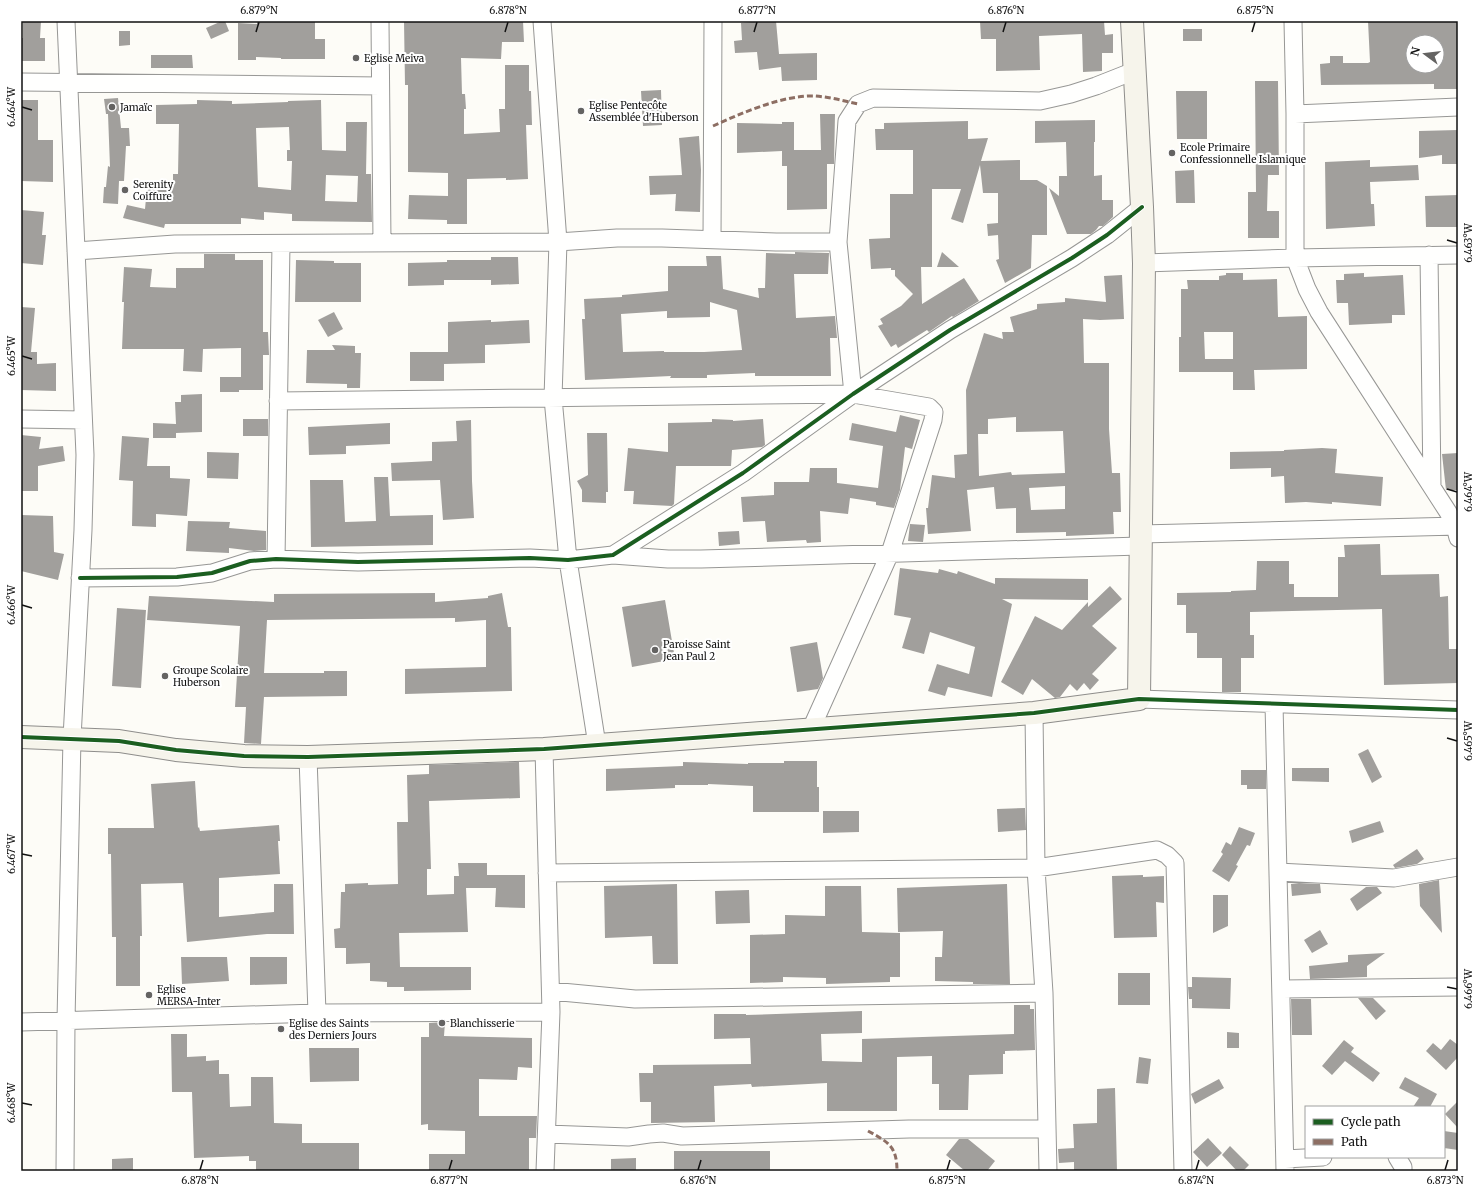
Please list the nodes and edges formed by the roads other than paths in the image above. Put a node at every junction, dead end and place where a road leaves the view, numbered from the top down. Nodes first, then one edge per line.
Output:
1 (66, 21) edge
2 (380, 21) edge
3 (542, 21) edge
4 (713, 21) edge
5 (1132, 21) edge
6 (1293, 21) edge
7 (1134, 71) junction
8 (21, 82) edge
9 (68, 82) junction
10 (380, 86) junction
11 (1458, 107) edge
12 (1295, 114) junction
13 (1142, 207) junction
14 (712, 240) junction
15 (558, 242) junction
16 (838, 242) junction
17 (382, 243) junction
18 (281, 244) junction
19 (76, 251) junction
20 (1429, 255) junction
21 (1458, 255) edge
22 (1295, 258) junction
23 (1144, 263) junction
24 (853, 394) junction
25 (553, 398) junction
26 (278, 401) junction
27 (21, 419) edge
28 (83, 420) junction
29 (1432, 487) junction
30 (1457, 530) edge
31 (1140, 540) junction
32 (890, 553) junction
33 (613, 555) junction
34 (276, 559) junction
35 (568, 560) junction
36 (80, 578) junction
37 (1139, 699) junction
38 (1274, 704) junction
39 (1458, 710) edge
40 (1034, 713) junction
41 (811, 729) junction
42 (21, 737) edge
43 (72, 738) junction
44 (597, 745) junction
45 (544, 748) junction
46 (308, 757) junction
47 (1458, 867) edge
48 (1036, 868) junction
49 (1278, 872) junction
50 (547, 873) junction
51 (1458, 987) edge
52 (1282, 989) junction
53 (551, 991) junction
54 (1044, 993) junction
55 (551, 1012) junction
56 (317, 1013) junction
57 (66, 1021) junction
58 (21, 1022) edge
59 (1047, 1129) junction
60 (547, 1134) junction
61 (1318, 1158) edge
62 (1398, 1158) edge
63 (1285, 1165) edge
64 (1044, 1167) edge
65 (65, 1171) edge
66 (545, 1171) edge
67 (1183, 1171) edge
68 (1403, 1171) edge

1 - 9 street
2 - 10 street
3 - 15 street
4 - 14 street
5 - 7 street
6 - 12 street
7 - 13 street
7 - 16 street
8 - 9 street
9 - 10 street
9 - 19 street
10 - 17 street
11 - 12 street
12 - 22 street
13 - 23 street
13 - 24 street
14 - 15 street
14 - 16 street
15 - 17 street
15 - 25 street
16 - 24 street
17 - 18 street
18 - 19 street
18 - 26 street
19 - 28 street
20 - 21 street
20 - 22 street
20 - 29 street
22 - 23 street
22 - 29 street
23 - 31 street
24 - 25 street
24 - 32 street
24 - 33 street
25 - 26 street
25 - 35 street
26 - 34 street
27 - 28 street
28 - 36 street
29 - 30 street
30 - 31 street
31 - 32 street
31 - 37 street
32 - 33 street
32 - 41 street
33 - 35 street
34 - 35 street
34 - 36 street
35 - 44 street
36 - 43 street
37 - 38 street
37 - 40 street
38 - 39 street
38 - 49 street
40 - 41 street
40 - 48 street
41 - 44 street
42 - 43 street
43 - 46 street
43 - 57 street
44 - 45 street
45 - 46 street
45 - 50 street
46 - 56 street
47 - 49 street
48 - 50 street
48 - 54 street
48 - 67 street
49 - 52 street
50 - 53 street
51 - 52 street
52 - 63 street
53 - 54 street
53 - 55 street
54 - 59 street
55 - 56 street
55 - 60 street
56 - 57 street
57 - 58 street
57 - 65 street
59 - 60 street
59 - 64 street
60 - 66 street
61 - 63 street
62 - 68 street

